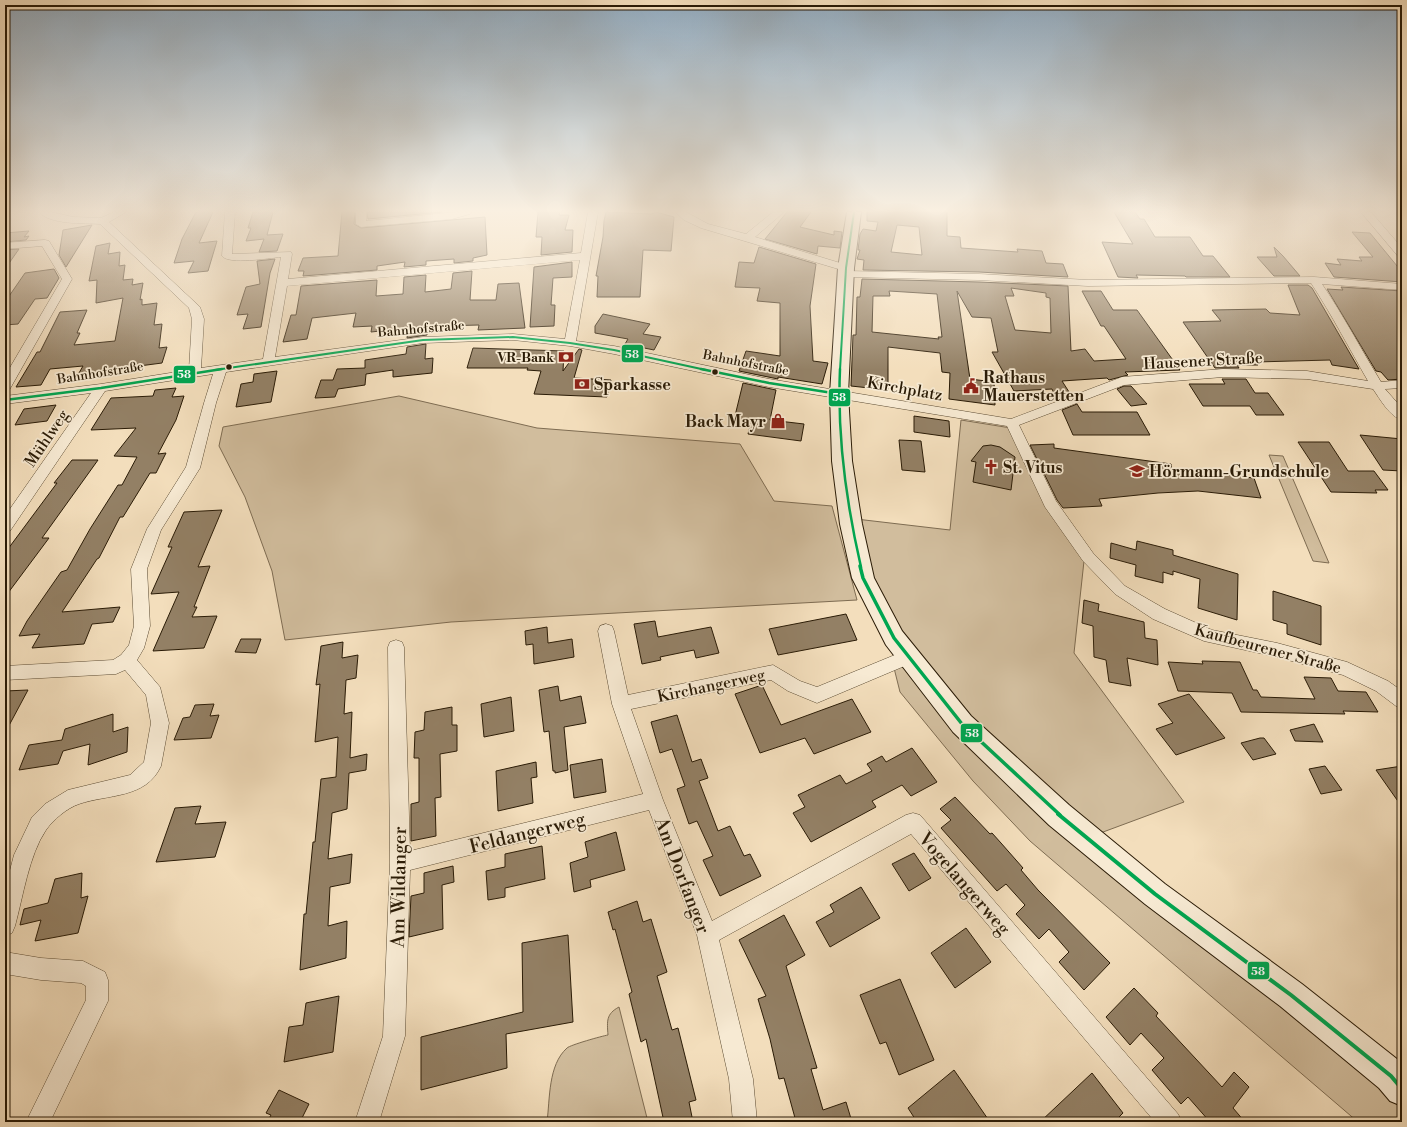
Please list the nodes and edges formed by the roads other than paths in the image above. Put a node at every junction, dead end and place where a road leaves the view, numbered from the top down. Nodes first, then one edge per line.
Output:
1 (60, 265) edge
2 (149, 265) edge
3 (285, 265) edge
4 (489, 265) edge
5 (584, 265) edge
6 (826, 265) edge
7 (847, 265) edge
8 (846, 271) junction
9 (1314, 280) junction
10 (282, 283) junction
11 (1402, 286) edge
12 (570, 343) junction
13 (268, 362) junction
14 (221, 369) junction
15 (195, 373) junction
16 (1402, 384) edge
17 (1377, 386) junction
18 (5, 387) edge
19 (100, 388) junction
20 (839, 394) junction
21 (5, 400) edge
22 (1402, 416) edge
23 (1012, 423) junction
24 (5, 527) edge
25 (606, 631) dead end
26 (396, 647) dead end
27 (908, 657) junction
28 (127, 660) junction
29 (5, 673) edge
30 (1402, 701) edge
31 (621, 704) junction
32 (654, 800) junction
33 (400, 864) junction
34 (5, 926) edge
35 (707, 935) junction
36 (5, 963) edge
37 (1402, 1089) edge
38 (38, 1122) edge
39 (367, 1122) edge
40 (745, 1122) edge
41 (1170, 1122) edge

1 - 18 street
2 - 15 street
3 - 10 street
4 - 10 street
5 - 12 street
6 - 8 street
7 - 8 main road
8 - 9 street
8 - 20 main road
9 - 11 street
9 - 17 street
10 - 13 street
12 - 13 street, Bahnhofstraße
12 - 20 street, Bahnhofstraße
13 - 14 street, Bahnhofstraße
14 - 15 street, Bahnhofstraße
14 - 28 street
15 - 19 street, Bahnhofstraße
16 - 17 street, Hausener Straße
17 - 22 street
17 - 23 street, Hausener Straße
19 - 21 street, Bahnhofstraße
19 - 24 street, Mühlweg
20 - 23 street, Kirchplatz
20 - 27 main road
23 - 30 street, Kaufbeurener Straße
25 - 31 street, Am Dorfanger
26 - 33 street, Am Wildanger
27 - 31 street, Kirchangerweg
27 - 37 main road
28 - 29 street
28 - 34 street
31 - 32 street, Am Dorfanger
32 - 33 street, Feldangerweg
32 - 35 street, Am Dorfanger
33 - 39 street, Am Wildanger
35 - 40 street, Am Dorfanger
35 - 41 street, Vogelangerweg
36 - 38 street

